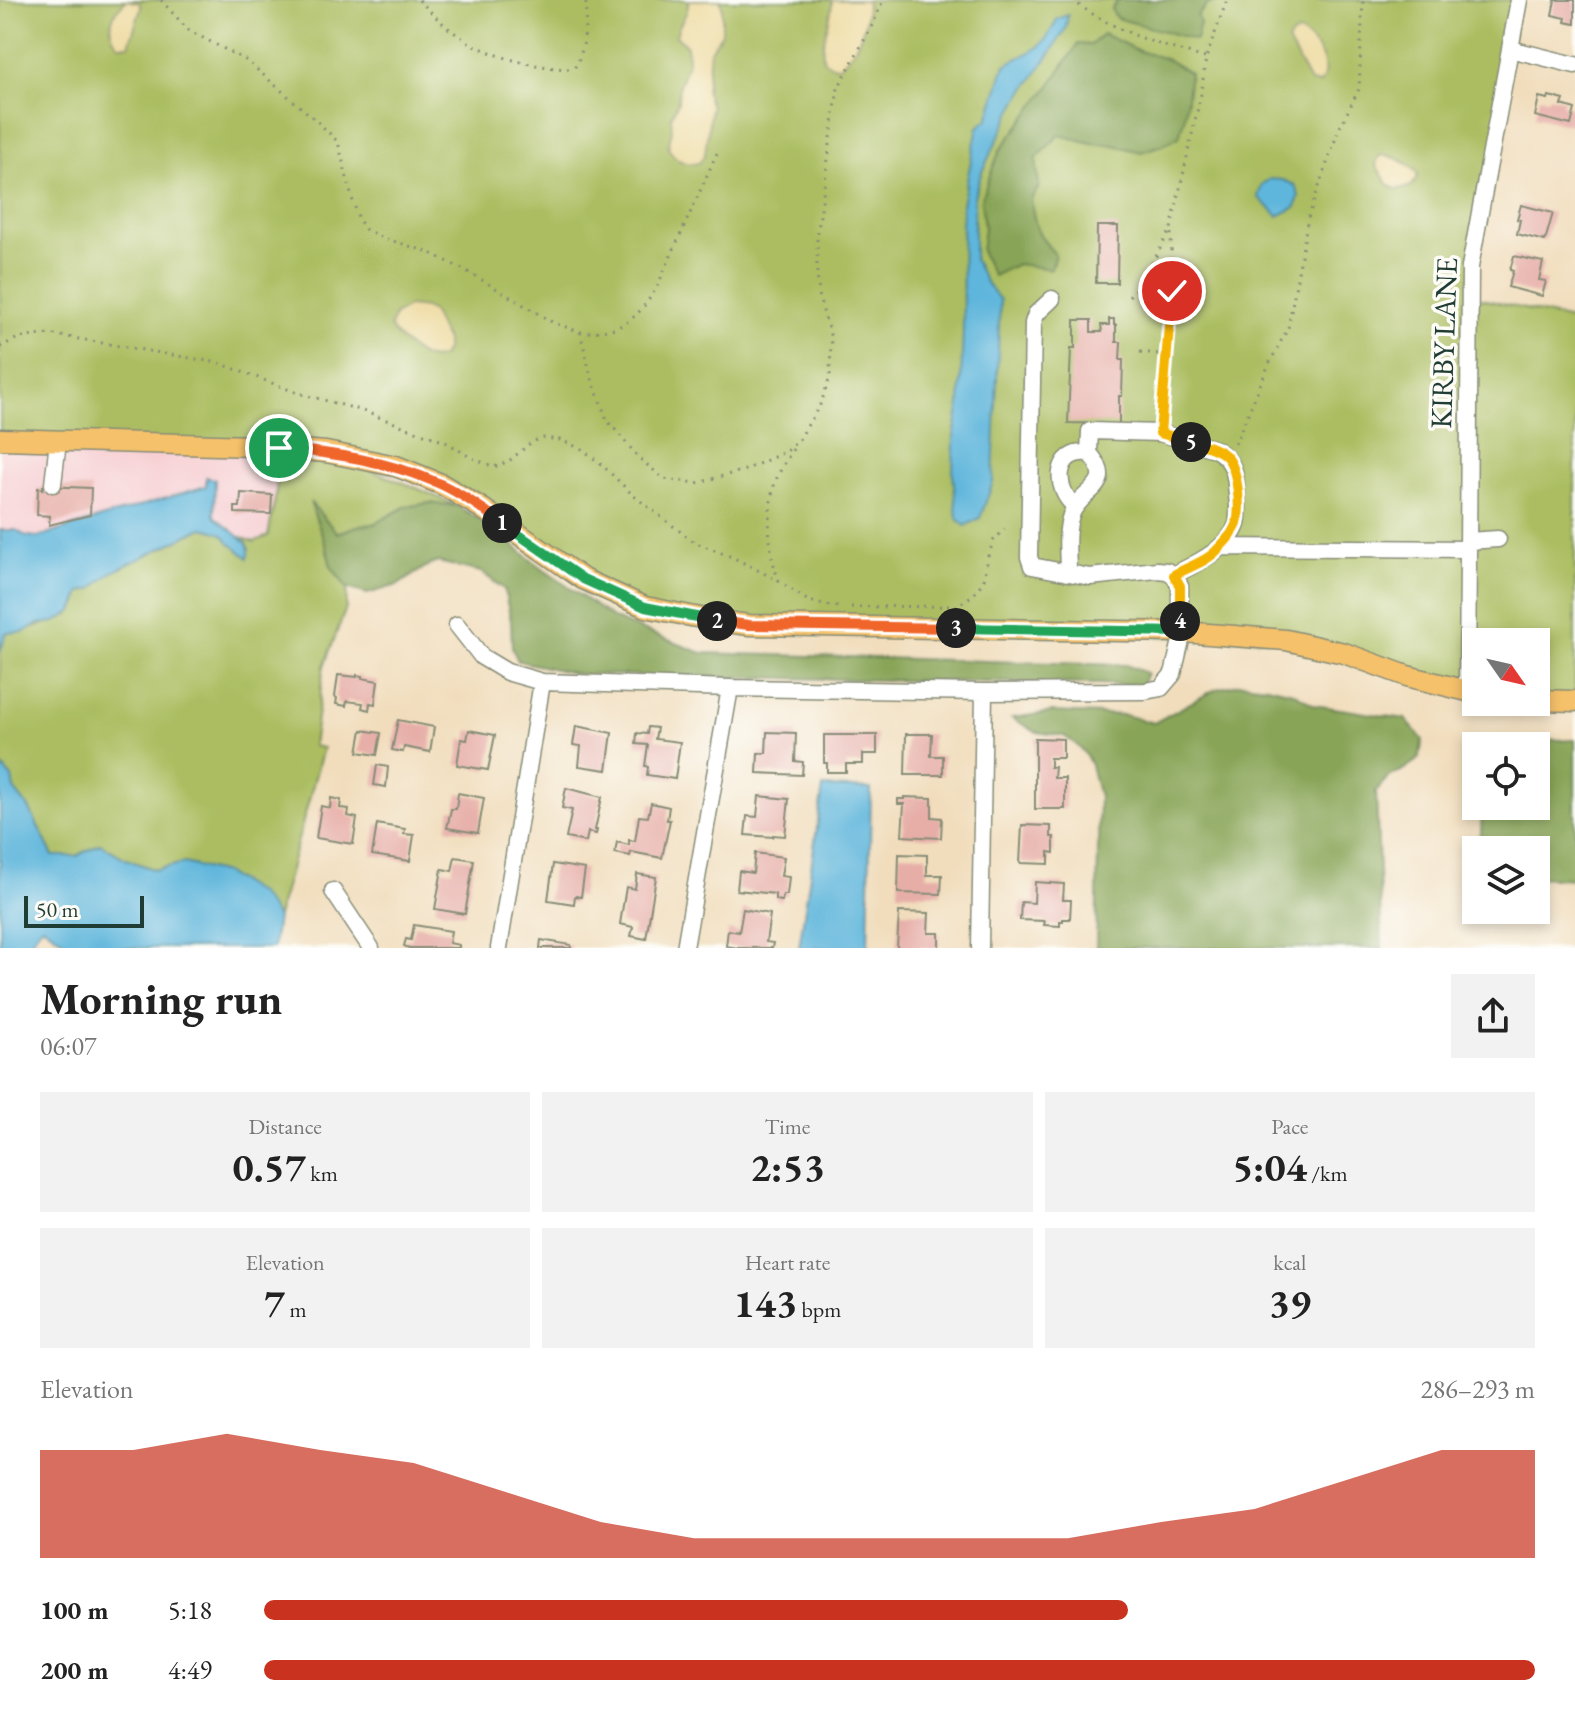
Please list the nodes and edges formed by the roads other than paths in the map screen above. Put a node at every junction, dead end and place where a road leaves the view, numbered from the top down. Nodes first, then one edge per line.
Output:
1 (1519, 0) edge
2 (1510, 49) junction
3 (1575, 65) edge
4 (1052, 299) dead end
5 (0, 439) edge
6 (58, 441) junction
7 (1089, 453) junction
8 (53, 484) dead end
9 (1075, 506) junction
10 (1498, 539) dead end
11 (1468, 545) junction
12 (1221, 547) junction
13 (1068, 573) junction
14 (1174, 575) junction
15 (457, 625) dead end
16 (1470, 628) edge
17 (1183, 632) junction
18 (542, 682) junction
19 (730, 688) junction
20 (1462, 690) edge
21 (984, 692) junction
22 (1550, 700) edge
23 (1575, 701) edge
24 (333, 891) dead end
25 (371, 948) edge
26 (499, 948) edge
27 (685, 948) edge
28 (980, 948) edge

1 - 2 street, KIRBY LANE
2 - 3 street
2 - 11 street, KIRBY LANE
4 - 13 street
5 - 6 main road
6 - 8 street
6 - 17 main road
7 - 9 street
7 - 9 street
7 - 12 street
9 - 13 street
10 - 11 street
11 - 12 street
11 - 16 street, KIRBY LANE
12 - 14 street
13 - 14 street
14 - 17 street
15 - 18 street
17 - 20 main road
17 - 21 street
18 - 19 street
18 - 26 street
19 - 21 street
19 - 27 street
21 - 28 street
22 - 23 main road
24 - 25 street

